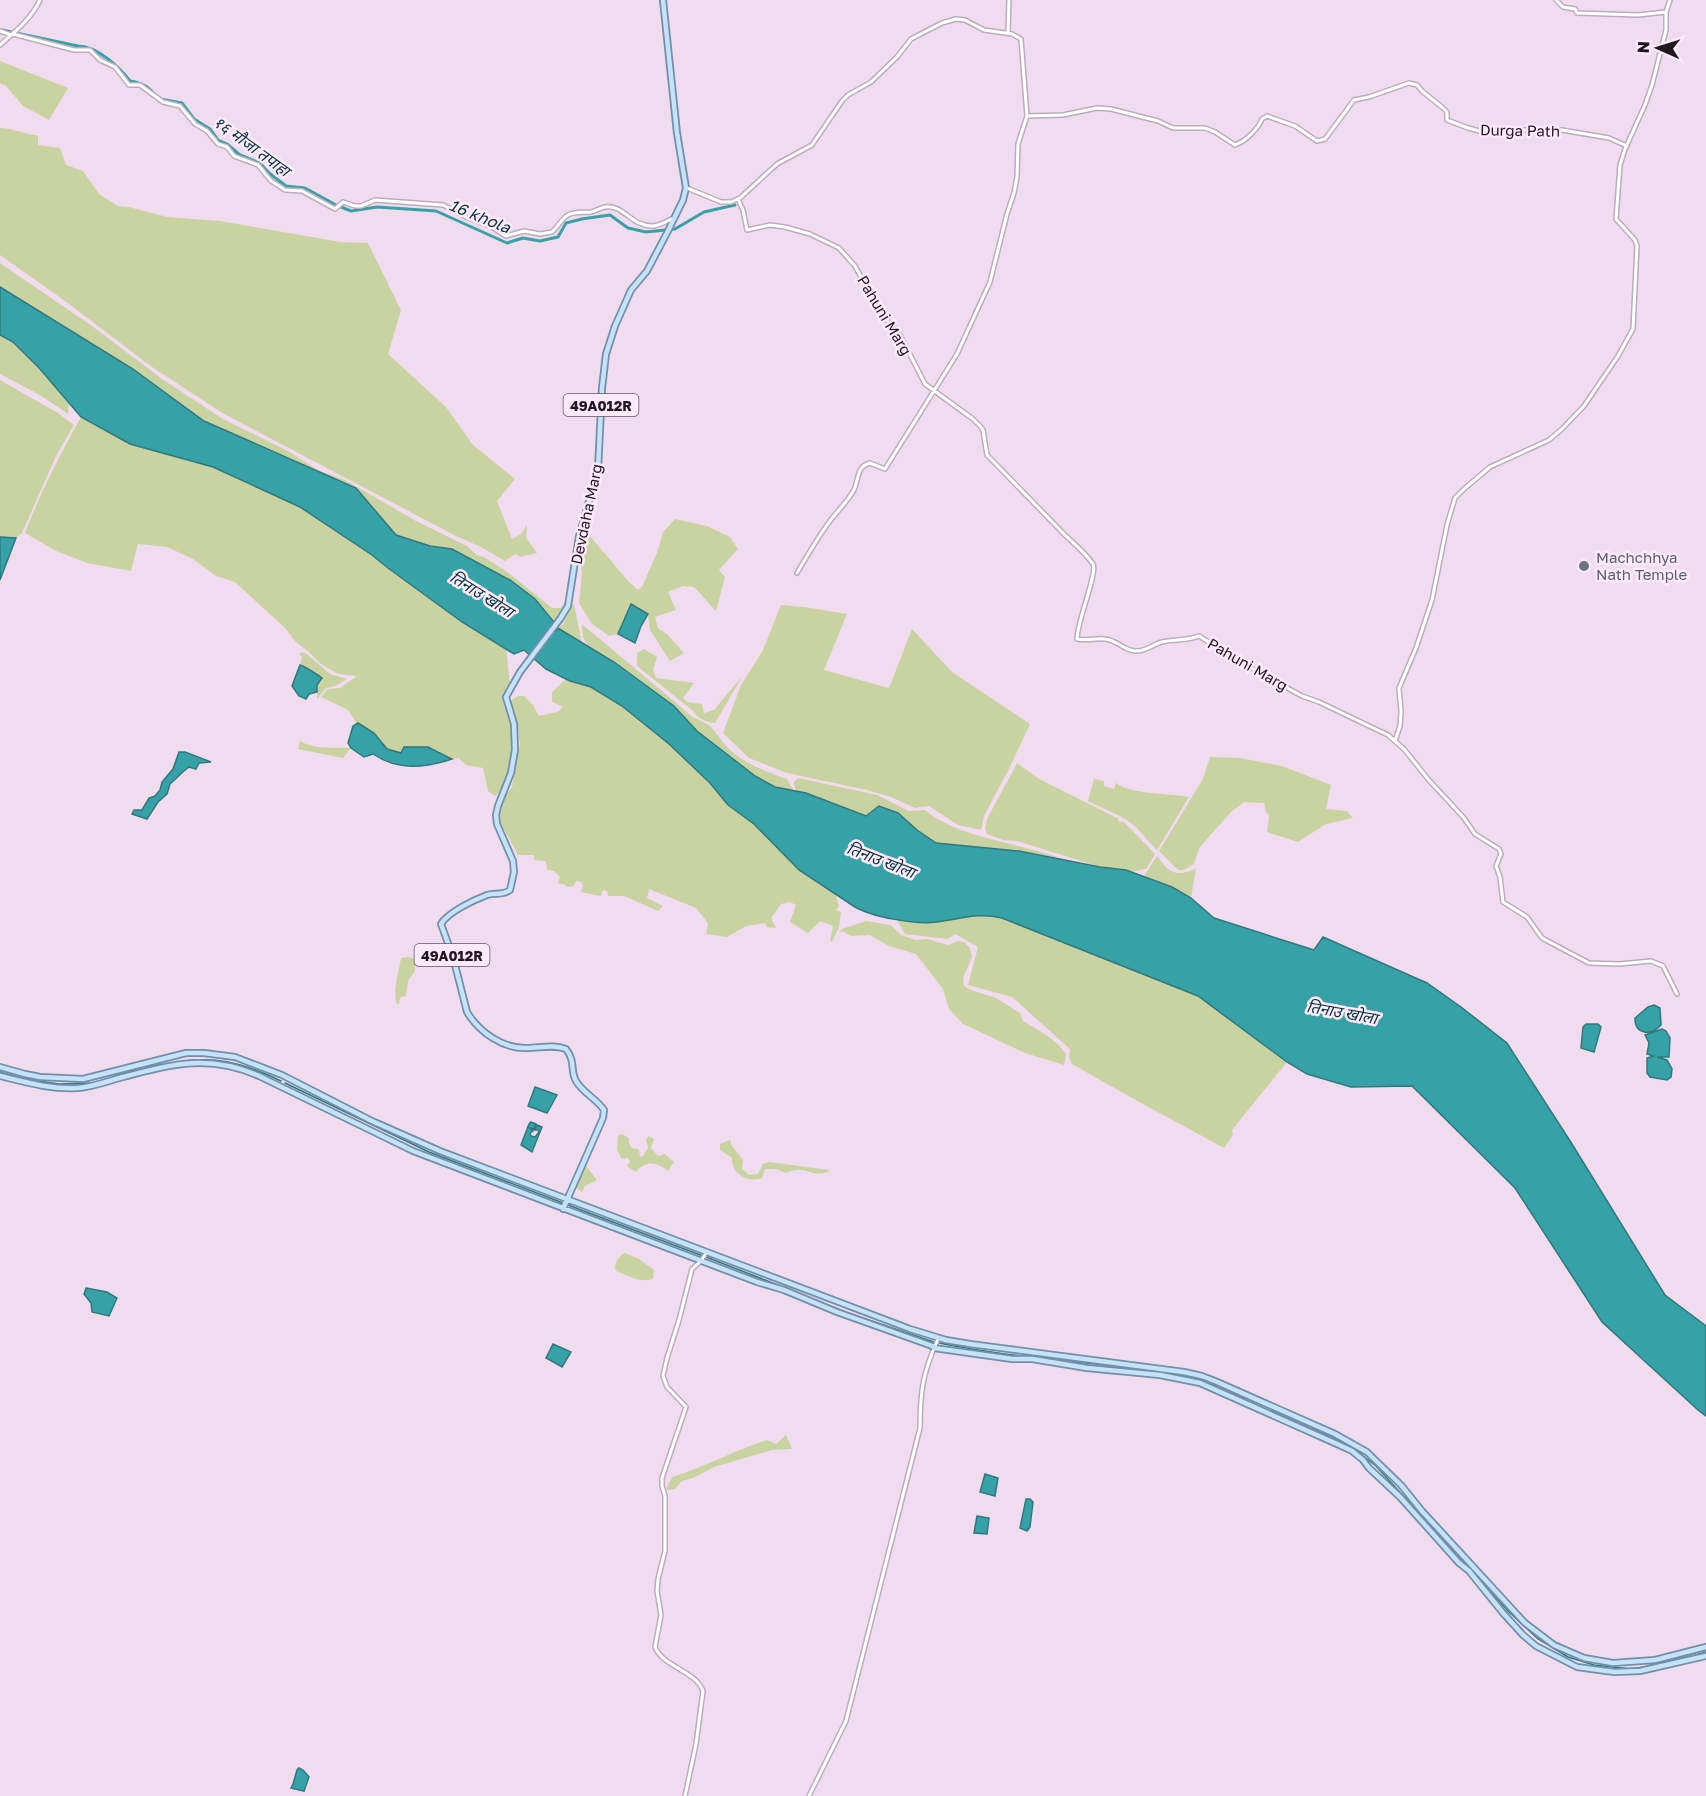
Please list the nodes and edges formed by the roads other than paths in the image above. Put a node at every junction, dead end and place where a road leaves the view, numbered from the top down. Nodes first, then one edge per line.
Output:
1 (40, 0) edge
2 (663, 0) edge
3 (1009, 0) edge
4 (1557, 0) edge
5 (1670, 0) edge
6 (1666, 12) junction
7 (0, 31) edge
8 (1008, 32) junction
9 (13, 34) junction
10 (0, 45) edge
11 (1027, 116) junction
12 (1627, 146) junction
13 (686, 188) junction
14 (738, 199) junction
15 (672, 220) junction
16 (934, 392) junction
17 (797, 573) dead end
18 (1395, 741) junction
19 (1677, 994) dead end
20 (0, 1067) edge
21 (0, 1076) edge
22 (567, 1199) junction
23 (563, 1209) junction
24 (706, 1253) junction
25 (702, 1260) junction
26 (938, 1338) junction
27 (934, 1347) junction
28 (1706, 1647) edge
29 (1706, 1656) edge
30 (685, 1796) edge
31 (809, 1796) edge

1 - 9 street
2 - 13 main road, Devdaha Marg / 49A012R
3 - 8 street
4 - 6 street
5 - 6 street
6 - 12 street
7 - 9 street
8 - 11 street
8 - 14 street
9 - 10 street
9 - 15 street
11 - 12 street, Durga Path
11 - 16 street
12 - 18 street
13 - 14 street
13 - 15 main road, Devdaha Marg / 49A012R
14 - 16 street, Pahuni Marg
15 - 22 main road, Devdaha Marg / 49A012R
16 - 17 street
16 - 18 street, Pahuni Marg
18 - 19 street, Pahuni Marg
20 - 22 main road
21 - 23 main road
22 - 23 main road
22 - 24 main road
23 - 25 main road
24 - 25 street
24 - 26 main road
25 - 27 main road
25 - 30 street
26 - 27 street
26 - 28 main road
27 - 29 main road
27 - 31 street

